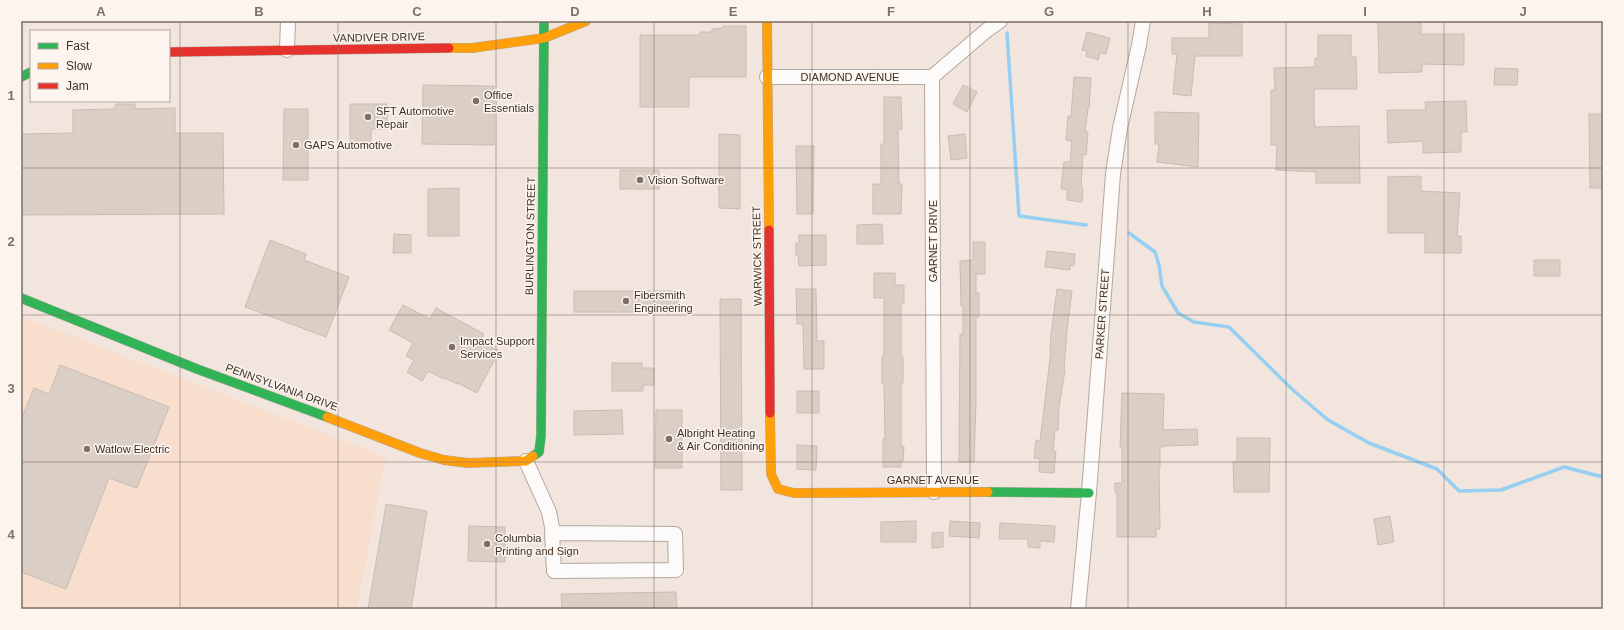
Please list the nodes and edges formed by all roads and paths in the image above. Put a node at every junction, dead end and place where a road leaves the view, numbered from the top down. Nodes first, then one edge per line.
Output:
1 (288, 21) edge
2 (544, 21) edge
3 (586, 21) edge
4 (767, 21) edge
5 (1000, 21) edge
6 (1143, 21) edge
7 (544, 38) junction
8 (287, 50) junction
9 (170, 52) edge
10 (30, 72) edge
11 (21, 77) edge
12 (767, 77) junction
13 (932, 77) junction
14 (21, 298) edge
15 (526, 462) junction
16 (778, 489) joint
17 (934, 492) junction
18 (1089, 493) junction
19 (552, 533) junction
20 (1078, 609) edge

1 - 8 street
2 - 7 street, BURLINGTON STREET
3 - 7 street, VANDIVER DRIVE
4 - 12 street, WARWICK STREET
5 - 13 street
6 - 18 street, PARKER STREET
7 - 8 street, VANDIVER DRIVE
7 - 15 street, BURLINGTON STREET
8 - 9 street, VANDIVER DRIVE
10 - 11 street
12 - 13 street, DIAMOND AVENUE
12 - 16 street, WARWICK STREET
13 - 17 street, GARNET DRIVE
14 - 15 street, PENNSYLVANIA DRIVE
15 - 19 street
16 - 17 street, GARNET AVENUE
17 - 18 street, GARNET AVENUE
18 - 20 street, PARKER STREET
19 - 19 street

